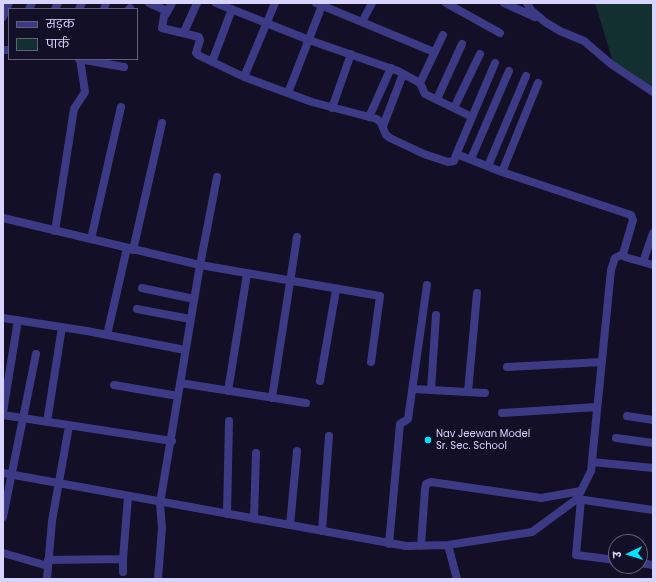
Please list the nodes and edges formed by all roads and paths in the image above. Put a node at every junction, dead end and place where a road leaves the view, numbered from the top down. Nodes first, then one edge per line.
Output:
1 (9, 3) edge
2 (149, 3) edge
3 (172, 3) edge
4 (197, 3) edge
5 (216, 3) edge
6 (275, 3) edge
7 (372, 3) edge
8 (446, 3) edge
9 (504, 3) edge
10 (527, 3) edge
11 (321, 4) edge
12 (232, 9) junction
13 (166, 14) junction
14 (3, 18) edge
15 (362, 22) junction
16 (545, 22) junction
17 (266, 23) junction
18 (184, 32) junction
19 (500, 33) dead end
20 (443, 35) dead end
21 (309, 40) junction
22 (462, 44) dead end
23 (434, 52) junction
24 (351, 54) junction
25 (480, 54) dead end
26 (79, 60) edge
27 (92, 60) edge
28 (104, 61) edge
29 (212, 62) junction
30 (495, 63) dead end
31 (124, 67) dead end
32 (391, 68) junction
33 (509, 71) dead end
34 (403, 74) junction
35 (526, 76) dead end
36 (244, 77) junction
37 (420, 83) junction
38 (538, 83) dead end
39 (653, 92) edge
40 (288, 93) junction
41 (437, 99) junction
42 (121, 107) dead end
43 (332, 108) junction
44 (454, 108) junction
45 (369, 117) junction
46 (472, 117) junction
47 (162, 122) dead end
48 (383, 126) junction
49 (456, 155) junction
50 (471, 159) junction
51 (488, 166) junction
52 (502, 172) junction
53 (217, 177) dead end
54 (3, 218) edge
55 (55, 231) junction
56 (653, 234) edge
57 (297, 237) dead end
58 (91, 239) junction
59 (130, 249) junction
60 (623, 254) junction
61 (643, 262) junction
62 (200, 265) junction
63 (653, 265) edge
64 (247, 274) junction
65 (290, 282) junction
66 (427, 285) dead end
67 (142, 288) dead end
68 (336, 290) junction
69 (477, 293) dead end
70 (194, 299) junction
71 (137, 309) dead end
72 (436, 315) dead end
73 (3, 318) edge
74 (190, 319) junction
75 (18, 320) junction
76 (62, 327) junction
77 (107, 335) junction
78 (185, 350) junction
79 (36, 354) dead end
80 (371, 362) dead end
81 (602, 362) junction
82 (507, 367) dead end
83 (320, 381) dead end
84 (180, 383) junction
85 (114, 384) dead end
86 (413, 389) junction
87 (431, 390) junction
88 (228, 391) junction
89 (468, 392) junction
90 (485, 393) dead end
91 (178, 396) junction
92 (272, 398) junction
93 (306, 403) dead end
94 (597, 407) junction
95 (3, 412) edge
96 (502, 413) dead end
97 (3, 415) edge
98 (627, 416) dead end
99 (22, 418) junction
100 (653, 420) edge
101 (229, 421) dead end
102 (47, 422) junction
103 (69, 426) junction
104 (329, 436) dead end
105 (616, 438) dead end
106 (172, 441) junction
107 (653, 443) edge
108 (297, 450) dead end
109 (256, 453) dead end
110 (592, 462) junction
111 (653, 468) edge
112 (3, 473) edge
113 (12, 475) junction
114 (59, 484) junction
115 (580, 496) junction
116 (128, 497) junction
117 (160, 502) junction
118 (653, 510) edge
119 (227, 514) junction
120 (3, 517) edge
121 (254, 518) junction
122 (290, 525) junction
123 (322, 531) junction
124 (389, 544) junction
125 (448, 545) junction
126 (421, 546) junction
127 (3, 553) edge
128 (123, 559) junction
129 (608, 559) edge
130 (48, 563) junction
131 (123, 572) dead end
132 (47, 579) edge
133 (158, 579) edge
134 (457, 579) edge

1 - 14 street
2 - 13 street
3 - 13 street
4 - 18 street
5 - 12 street
6 - 17 street
7 - 15 street
8 - 19 street
9 - 16 street
10 - 16 street
11 - 15 street
11 - 21 street
12 - 17 street
12 - 29 street
13 - 18 street
15 - 23 street
16 - 39 street
17 - 21 street
17 - 36 street
18 - 29 street
20 - 23 street
21 - 24 street
21 - 40 street
22 - 41 street
23 - 37 street
24 - 32 street
24 - 43 street
25 - 44 street
26 - 55 street
27 - 28 street
28 - 31 street
29 - 36 street
30 - 46 street
32 - 34 street
32 - 45 street
33 - 50 street
34 - 37 street
34 - 48 street
35 - 51 street
36 - 40 street
37 - 41 street
38 - 52 street
40 - 43 street
41 - 44 street
42 - 58 street
43 - 45 street
44 - 46 street
45 - 48 street
46 - 49 street
47 - 59 street
48 - 49 street
49 - 50 street
50 - 51 street
51 - 52 street
52 - 60 street
53 - 62 street
54 - 55 street
55 - 58 street
56 - 61 street
57 - 65 street
58 - 59 street
59 - 62 street
59 - 77 street
60 - 61 street
60 - 81 street
61 - 63 street
62 - 64 street
62 - 70 street
64 - 65 street
64 - 88 street
65 - 68 street
65 - 92 street
66 - 86 street
67 - 70 street
68 - 80 street
68 - 83 street
69 - 89 street
70 - 74 street
71 - 74 street
72 - 87 street
73 - 75 street
74 - 78 street
75 - 76 street
75 - 95 street
76 - 77 street
76 - 102 street
77 - 78 street
78 - 84 street
79 - 99 street
81 - 82 street
81 - 94 street
84 - 88 street
84 - 91 street
85 - 91 street
86 - 87 street
86 - 124 street
87 - 89 street
88 - 92 street
89 - 90 street
91 - 106 street
92 - 93 street
94 - 96 street
94 - 110 street
97 - 99 street
98 - 100 street
99 - 102 street
99 - 113 street
101 - 119 street
102 - 103 street
103 - 106 street
103 - 114 street
104 - 123 street
105 - 107 street
106 - 117 street
108 - 122 street
109 - 121 street
110 - 111 street
110 - 115 street
112 - 113 street
113 - 114 street
113 - 120 street
114 - 116 street
114 - 130 street
115 - 118 street
115 - 125 street
115 - 126 street
115 - 129 street
116 - 117 street
116 - 128 street
117 - 119 street
117 - 133 street
119 - 121 street
121 - 122 street
122 - 123 street
123 - 124 street
124 - 126 street
125 - 126 street
125 - 134 street
127 - 130 street
128 - 130 street
128 - 131 street
130 - 132 street

